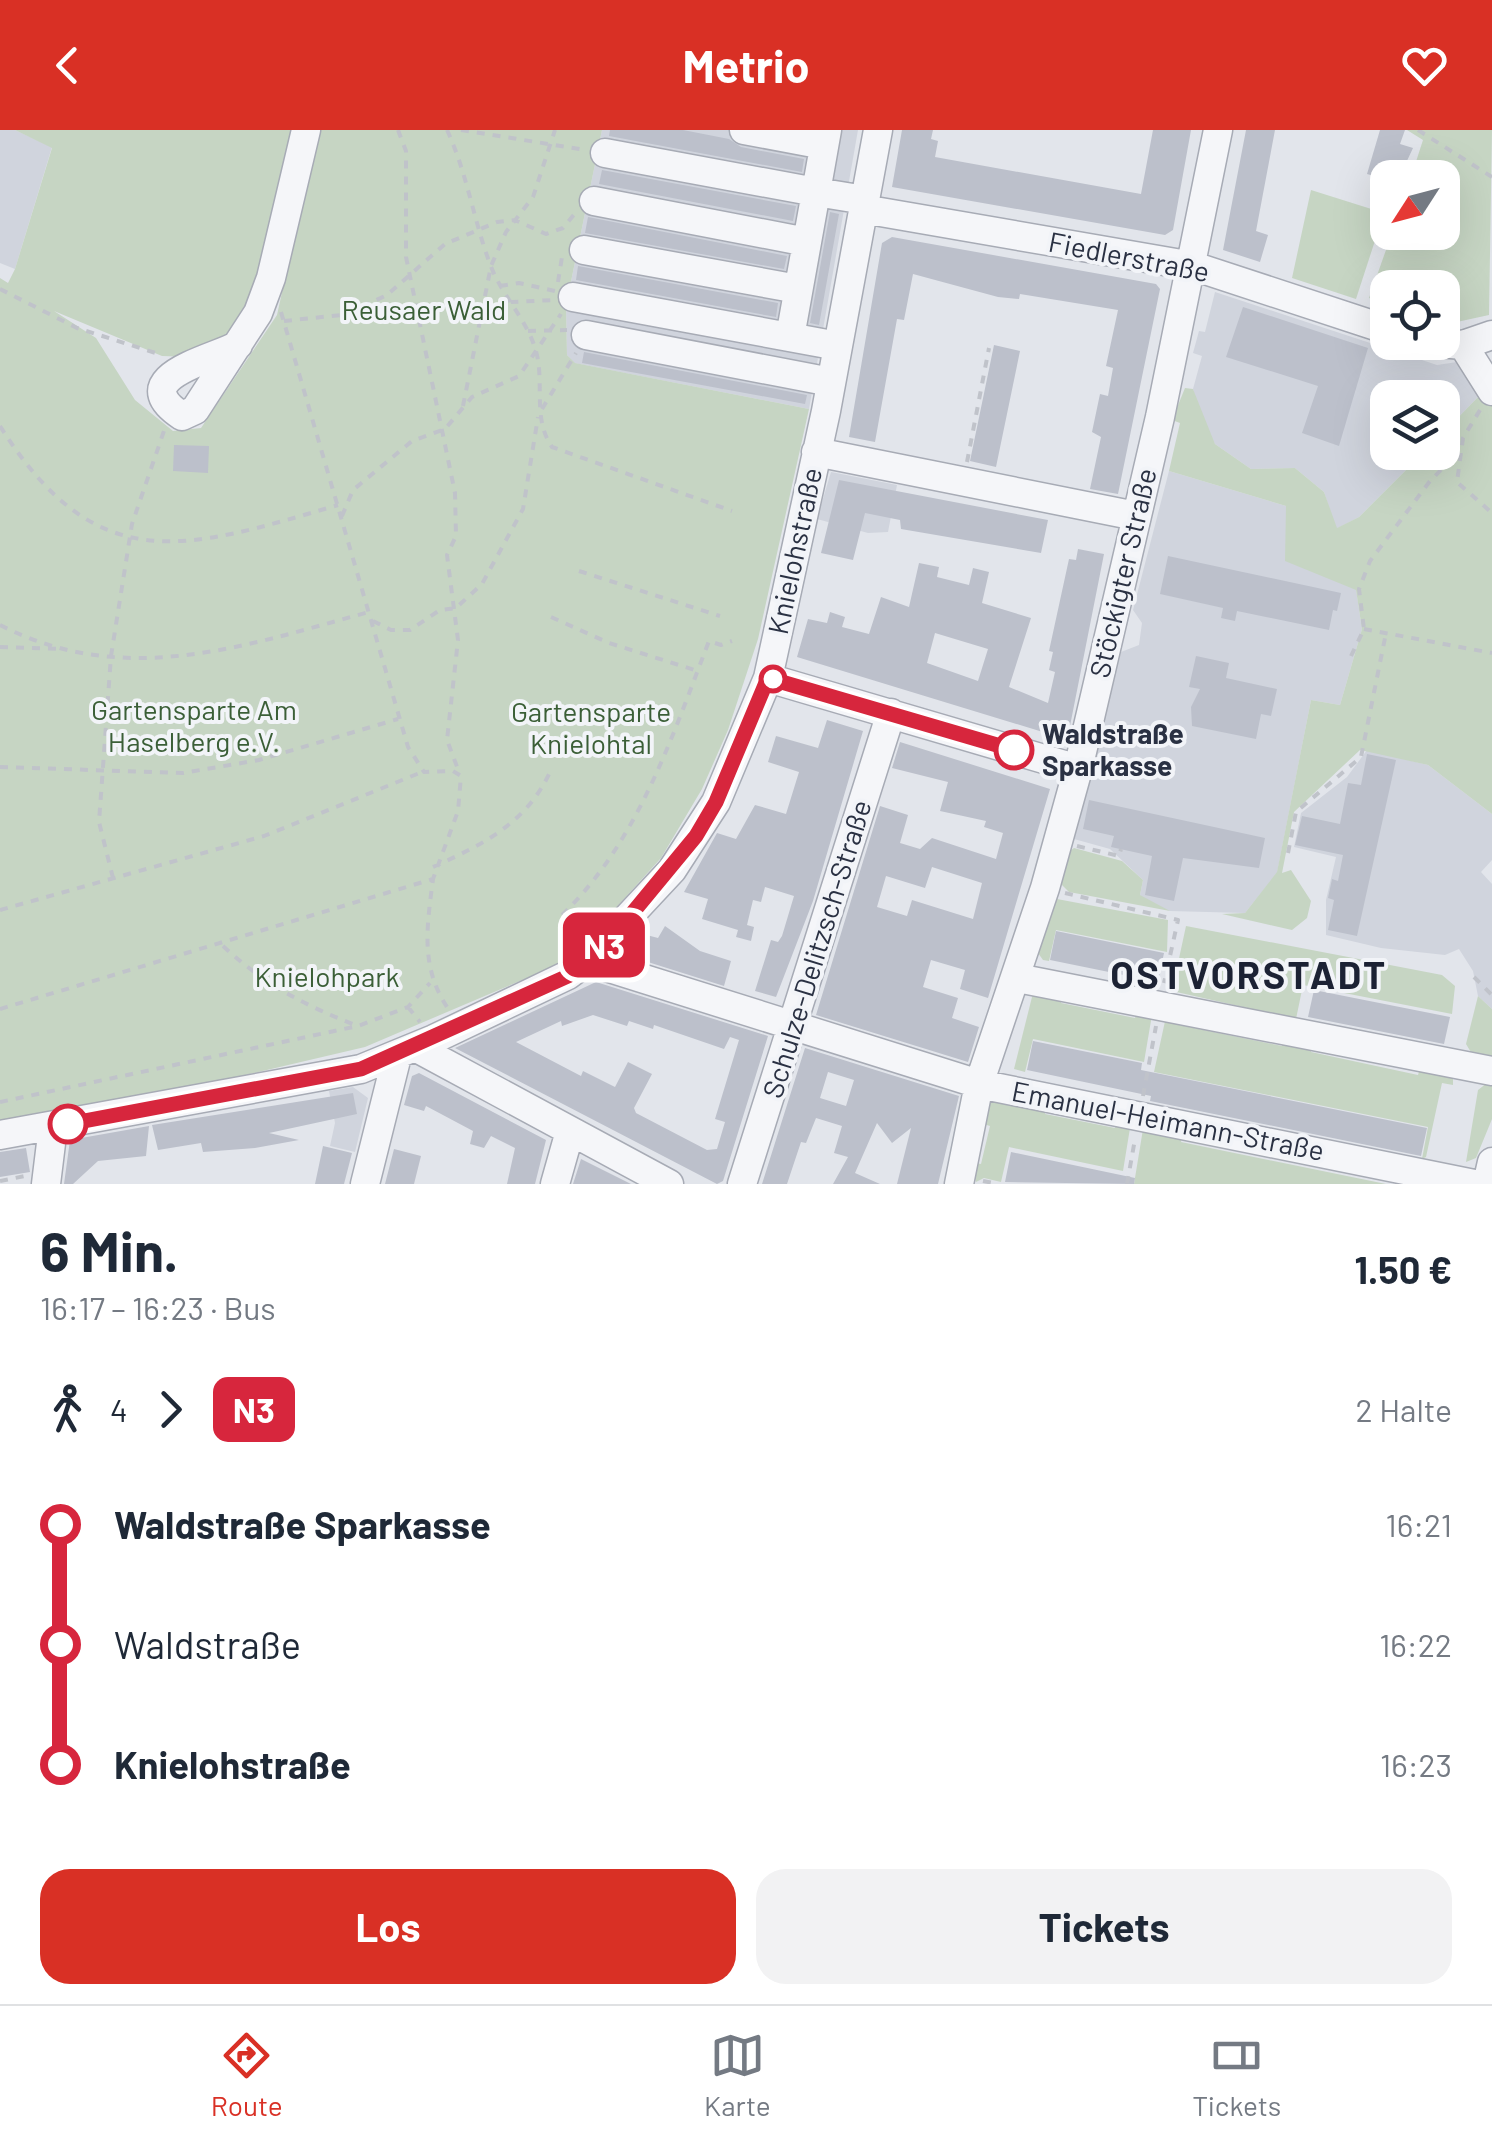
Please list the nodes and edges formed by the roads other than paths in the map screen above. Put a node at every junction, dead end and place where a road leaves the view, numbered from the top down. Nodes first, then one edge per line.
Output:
1 (306, 130) edge
2 (744, 130) edge
3 (878, 130) edge
4 (1218, 130) edge
5 (826, 138) edge
6 (605, 154) road end
7 (816, 192) junction
8 (594, 201) road end
9 (864, 204) junction
10 (807, 242) junction
11 (571, 245) road end
12 (1193, 266) junction
13 (798, 289) junction
14 (574, 297) road end
15 (1370, 324) edge
16 (1492, 334) edge
17 (586, 336) road end
18 (790, 337) junction
19 (238, 345) junction
20 (838, 346) junction
21 (1462, 346) joint
22 (831, 382) junction
23 (1488, 399) edge
24 (816, 452) junction
25 (1136, 516) junction
26 (768, 678) junction
27 (891, 713) junction
28 (1078, 769) junction
29 (587, 962) junction
30 (1017, 978) junction
31 (792, 1026) junction
32 (406, 1052) junction
33 (1492, 1072) edge
34 (979, 1084) junction
35 (52, 1127) junction
36 (570, 1131) junction
37 (0, 1135) edge
38 (1492, 1162) edge
39 (46, 1184) edge
40 (364, 1184) edge
41 (555, 1184) edge
42 (669, 1184) edge
43 (742, 1184) edge
44 (959, 1184) edge
45 (1474, 1184) edge
46 (1488, 1184) edge

1 - 19 street
2 - 5 street
3 - 9 street, Knielohstraße
4 - 12 street, Stöckigter Straße
5 - 7 street
6 - 7 street, Fiedlerstraße
7 - 9 street, Fiedlerstraße
7 - 10 street
8 - 10 street
9 - 12 street, Fiedlerstraße
9 - 20 street, Knielohstraße
10 - 13 street
11 - 13 street
12 - 15 street, Fiedlerstraße
12 - 25 street, Stöckigter Straße
13 - 18 street
14 - 18 street
16 - 21 street
17 - 22 street
18 - 20 street
19 - 19 street
20 - 22 street, Knielohstraße
21 - 23 street
22 - 24 street, Knielohstraße
24 - 25 street
24 - 26 street, Knielohstraße
25 - 28 street, Stöckigter Straße
26 - 27 street
26 - 29 street, Knielohstraße
27 - 28 street
27 - 31 street, Schulze-Delitzsch-Straße
28 - 30 street, Stöckigter Straße
29 - 31 street, Emanuel-Heimann-Straße
29 - 32 street, Knielohstraße
30 - 33 street
30 - 34 street, Stöckigter Straße
31 - 34 street, Emanuel-Heimann-Straße
31 - 43 street, Schulze-Delitzsch-Straße
32 - 35 street, Knielohstraße
32 - 36 street
32 - 40 street
34 - 44 street, Stöckigter Straße
34 - 45 street, Emanuel-Heimann-Straße
35 - 37 street, Knielohstraße
35 - 39 street
36 - 41 street
36 - 42 street
38 - 46 street

